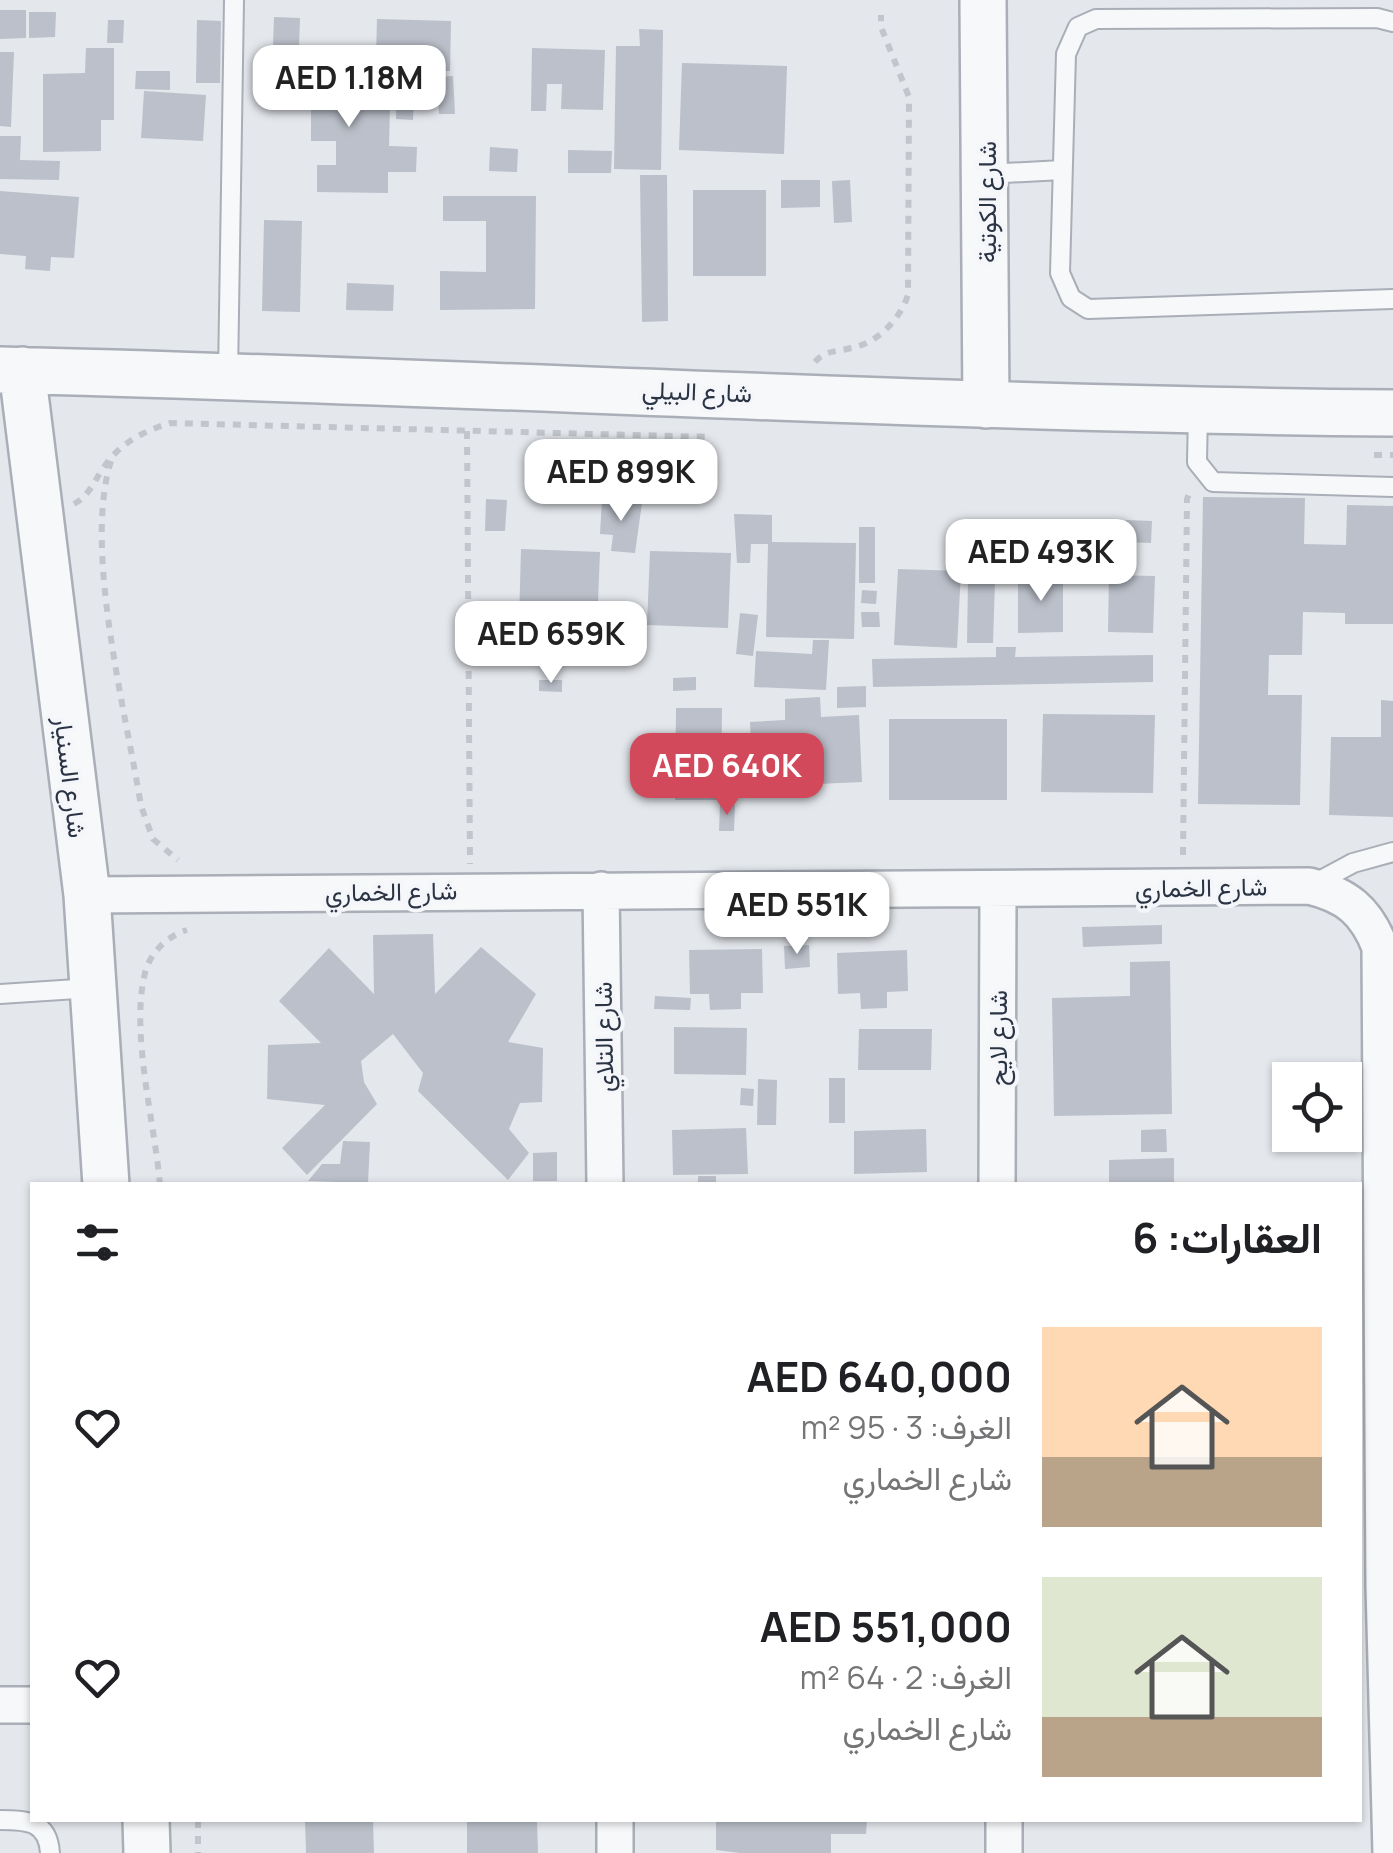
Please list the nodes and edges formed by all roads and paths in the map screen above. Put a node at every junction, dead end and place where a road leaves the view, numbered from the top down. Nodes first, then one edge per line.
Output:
1 (234, 0) edge
2 (983, 0) edge
3 (1232, 9) edge
4 (882, 15) dead end
5 (1393, 22) edge
6 (1062, 170) junction
7 (986, 174) junction
8 (1393, 299) edge
9 (814, 368) dead end
10 (11, 370) edge
11 (228, 375) junction
12 (468, 382) junction
13 (986, 405) junction
14 (1198, 411) junction
15 (1393, 412) edge
16 (468, 431) junction
17 (732, 437) dead end
18 (1354, 454) dead end
19 (112, 455) junction
20 (1393, 455) edge
21 (1202, 474) junction
22 (1393, 487) edge
23 (37, 511) junction
24 (1393, 852) edge
25 (189, 866) dead end
26 (1309, 886) junction
27 (1183, 887) junction
28 (470, 890) junction
29 (601, 890) junction
30 (998, 891) junction
31 (87, 895) junction
32 (195, 928) dead end
33 (92, 988) junction
34 (0, 994) edge
35 (106, 1182) edge
36 (160, 1182) edge
37 (605, 1182) edge
38 (997, 1182) edge
39 (1388, 1486) edge
40 (0, 1704) edge
41 (30, 1705) edge
42 (0, 1820) edge
43 (30, 1822) edge
44 (34, 1822) edge
45 (146, 1822) edge
46 (198, 1822) edge
47 (615, 1822) edge
48 (1004, 1822) edge
49 (50, 1853) edge
50 (147, 1853) edge
51 (198, 1853) edge
52 (616, 1853) edge
53 (1004, 1853) edge
54 (1391, 1853) edge

1 - 11 lane
2 - 7 street, شارع الكوتية
3 - 5 lane
3 - 6 lane
4 - 9 path
6 - 7 lane
6 - 8 lane
7 - 13 street, شارع الكوتية
10 - 11 street, شارع البيلي
10 - 23 street, شارع السنيار
11 - 12 street, شارع البيلي
12 - 13 street, شارع البيلي
12 - 16 path
13 - 14 street, شارع البيلي
14 - 15 street, شارع البيلي
14 - 21 lane
16 - 17 path
16 - 19 path
16 - 28 path
18 - 20 path
19 - 23 path
19 - 25 path
21 - 22 lane
21 - 27 path
23 - 31 street, شارع السنيار
24 - 26 lane
26 - 27 street, شارع الخماري
26 - 39 street, شارع الخماري
27 - 30 street, شارع الخماري
28 - 29 street, شارع الخماري
28 - 31 street, شارع الخماري
29 - 30 street, شارع الخماري
29 - 37 street, شارع التلاي
30 - 38 street, شارع لايح
31 - 33 street, شارع السنيار
32 - 36 path
33 - 34 lane
33 - 35 street, شارع السنيار
39 - 54 street, شارع الخماري
40 - 41 street
42 - 43 lane
44 - 49 lane
45 - 50 street
46 - 51 path
47 - 52 street
48 - 53 street

